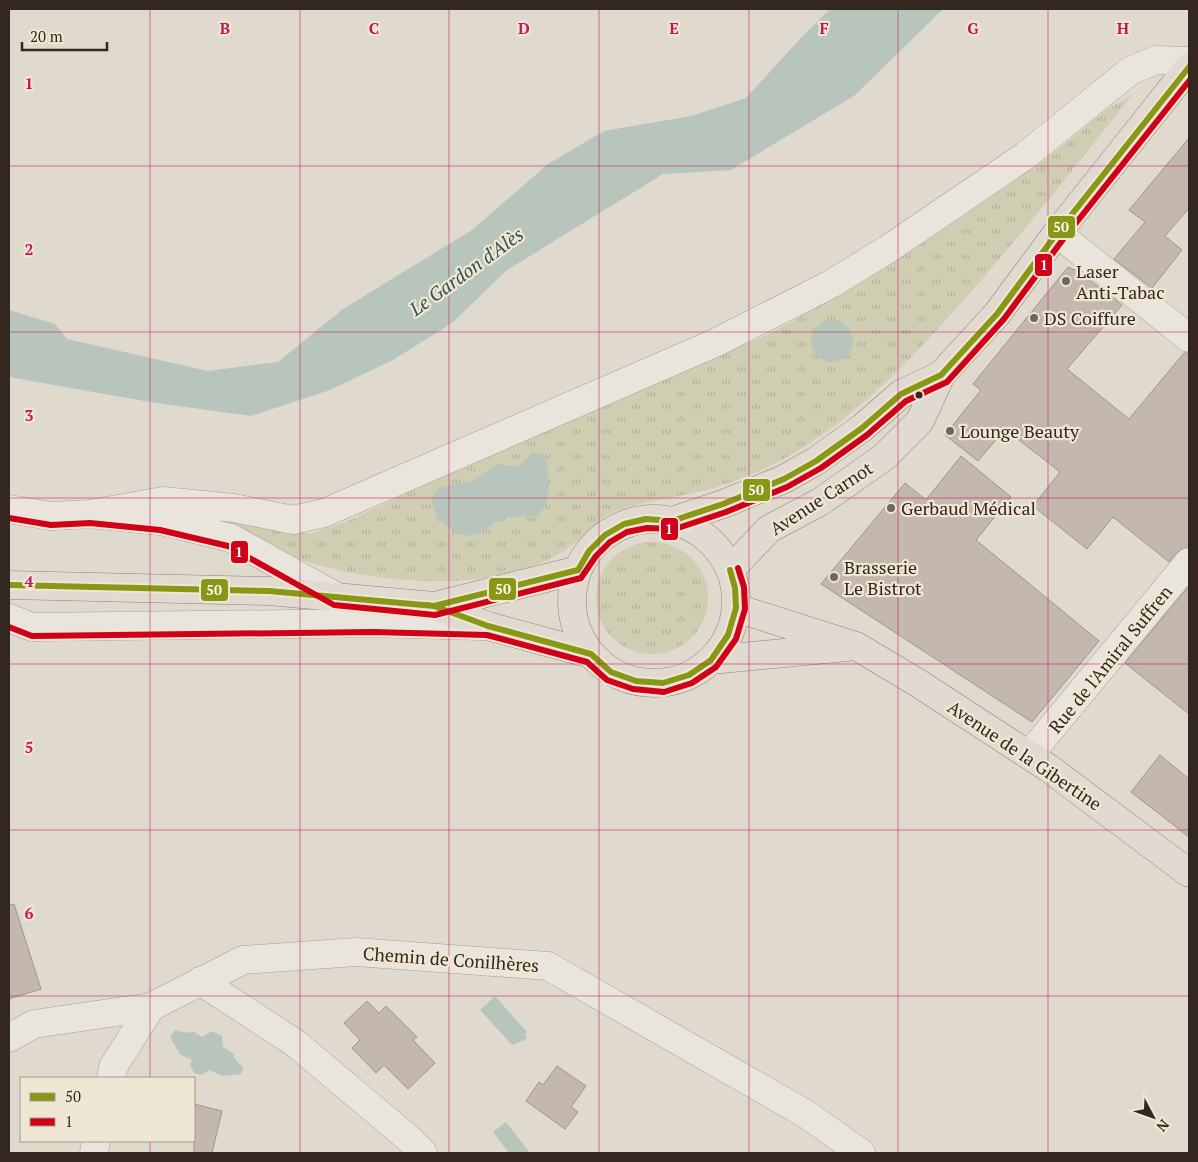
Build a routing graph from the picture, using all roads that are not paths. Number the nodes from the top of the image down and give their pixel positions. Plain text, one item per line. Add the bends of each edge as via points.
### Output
1 (1189, 61) edge
2 (1189, 67) edge
3 (1057, 233) junction
4 (1189, 338) edge
5 (941, 375) junction
6 (9, 509) edge
7 (90, 514) junction
8 (672, 521) junction
9 (1189, 562) edge
10 (578, 570) junction
11 (730, 570) junction
12 (9, 585) edge
13 (336, 596) junction
14 (434, 606) junction
15 (736, 608) junction
16 (9, 618) edge
17 (488, 626) junction
18 (856, 646) junction
19 (591, 654) junction
20 (711, 660) junction
21 (1029, 755) junction
22 (1189, 873) edge
23 (200, 980) junction
24 (151, 1007) junction
25 (9, 1038) edge
26 (111, 1077) edge
27 (424, 1153) edge
28 (861, 1153) edge

1 - 7 street via 1156,60 1130,71 1017,162 831,284 715,343 324,513 293,520 234,508 163,501
2 - 3 main road, Avenue Carnot
3 - 4 street
3 - 5 main road, Avenue Carnot via 997,314
5 - 8 main road, Avenue Carnot via 901,394 862,428 784,479
5 - 11 main road, Avenue Carnot via 920,421 884,457 820,502 770,528
6 - 7 street via 51,516
7 - 13 street via 162,521 231,538
8 - 10 main road via 646,519 624,524 605,535 589,551
8 - 11 main road via 694,529 716,546
9 - 21 street, Rue de l'Amiral Suffren
10 - 14 main road
10 - 19 main road via 572,592 573,614 579,635
11 - 15 main road
12 - 13 main road via 269,591
13 - 14 main road
14 - 17 main road
15 - 18 main road, Avenue de la Gibertine
15 - 20 main road via 728,636
16 - 17 street via 32,627 373,623
17 - 19 main road
18 - 20 main road
18 - 21 main road, Avenue de la Gibertine
19 - 20 main road via 611,672 636,681 663,683 689,675
21 - 22 main road, Avenue de la Gibertine
23 - 24 street, Chemin de Conilhères
23 - 27 street via 295,1043
23 - 28 street, Chemin de Conilhères via 243,960 356,952 548,966 806,1114
24 - 25 street, Chemin de Conilhères via 34,1024
24 - 26 street, Chemin de Conilhères via 114,1067

